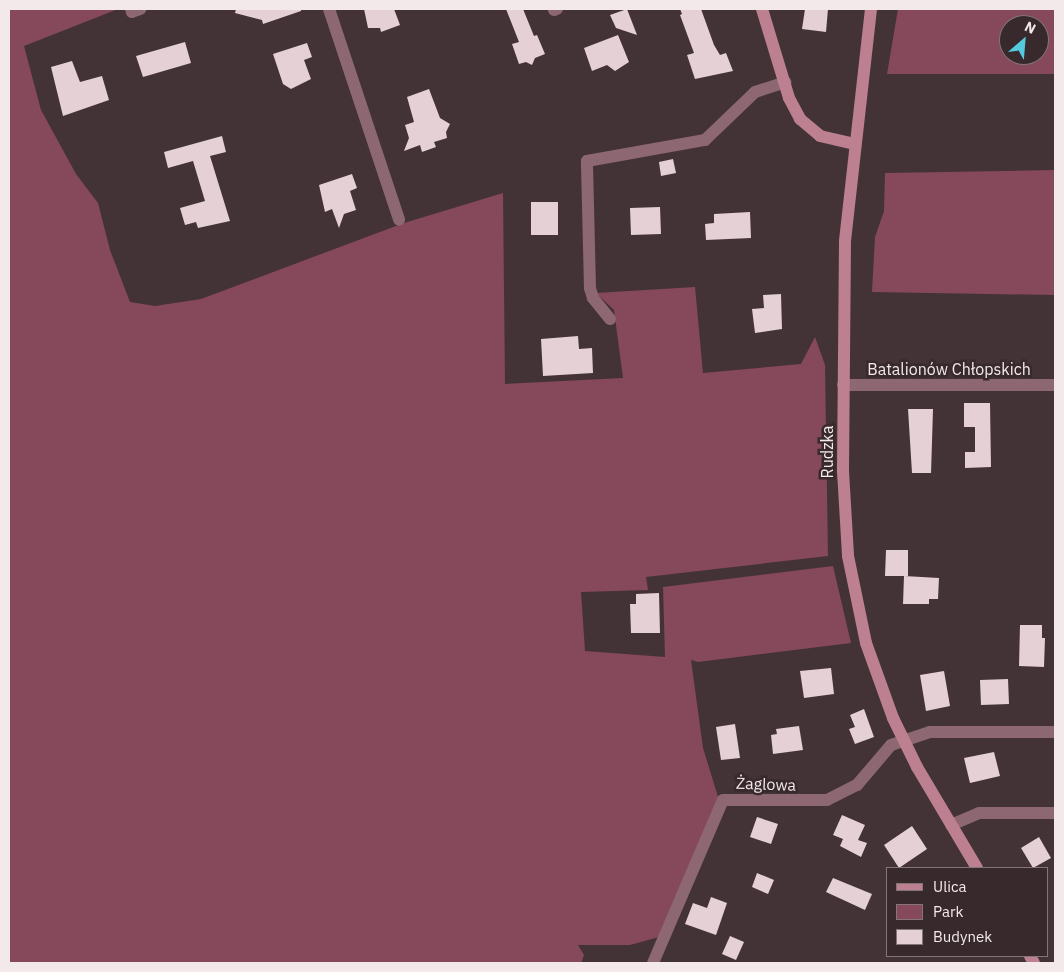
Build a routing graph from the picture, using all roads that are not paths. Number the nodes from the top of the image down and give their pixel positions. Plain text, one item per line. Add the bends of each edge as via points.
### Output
1 (131, 9) edge
2 (140, 9) edge
3 (329, 9) edge
4 (762, 9) edge
5 (871, 9) edge
6 (784, 82) junction
7 (854, 144) junction
8 (399, 220) dead end
9 (610, 320) dead end
10 (844, 385) junction
11 (1055, 385) edge
12 (1055, 732) edge
13 (903, 739) junction
14 (1055, 812) edge
15 (951, 825) junction
16 (976, 867) edge
17 (653, 963) edge

1 - 2 street via 132,12
3 - 8 street
4 - 6 main road
5 - 7 main road, Rudzka
6 - 7 main road via 796,113 808,128 824,138
6 - 9 street via 755,92 705,140 587,161 590,288 593,298
7 - 10 main road, Rudzka via 845,242
10 - 11 street, Batalionów Chłopskich
10 - 13 main road, Rudzka via 844,502 852,578 870,657
12 - 13 street via 930,732
13 - 15 main road, Rudzka
13 - 17 street, Żaglowa via 891,745 857,785 843,795 827,800 793,802 723,800
14 - 15 street via 979,813
15 - 16 main road, Rudzka

